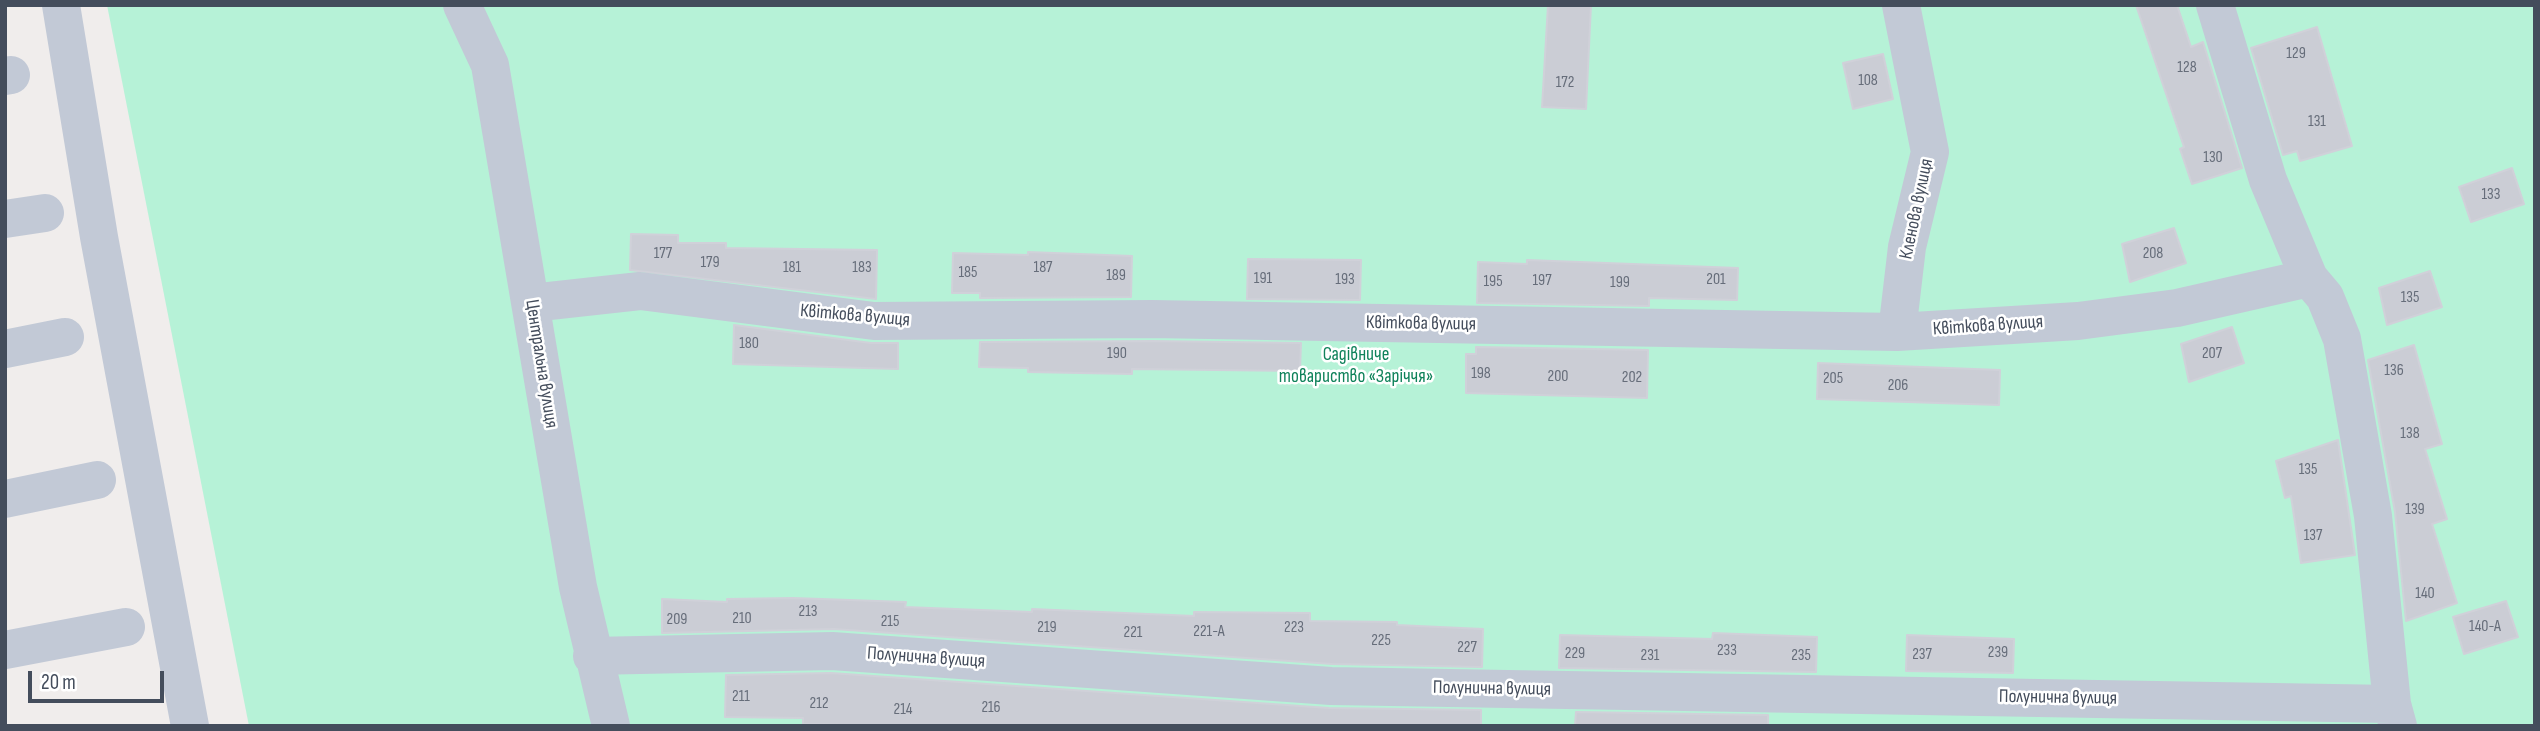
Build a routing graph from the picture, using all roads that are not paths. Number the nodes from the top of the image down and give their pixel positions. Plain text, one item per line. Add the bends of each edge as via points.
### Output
1 (61, 5) edge
2 (462, 5) edge
3 (1900, 5) edge
4 (2215, 5) edge
5 (45, 213) dead end
6 (5, 219) edge
7 (2309, 278) junction
8 (531, 303) junction
9 (1897, 332) junction
10 (65, 337) dead end
11 (5, 349) edge
12 (97, 480) dead end
13 (5, 499) edge
14 (125, 627) dead end
15 (5, 650) edge
16 (592, 656) junction
17 (2395, 715) edge
18 (190, 726) edge
19 (611, 726) edge

1 - 18 street via 101,251
2 - 8 street, Центральна вулиця via 490,65
3 - 9 street, Кленова вулиця via 1930,152 1906,247
4 - 7 street via 2268,180
5 - 6 street
7 - 9 street, Квіткова вулиця via 2177,308 2078,321
7 - 17 street via 2325,297 2344,352 2373,516
8 - 9 street, Квіткова вулиця via 640,291 874,321 1152,318
8 - 16 street, Центральна вулиця
10 - 11 street
12 - 13 street
14 - 15 street
16 - 17 street, Полунична вулиця via 832,651 1331,686
16 - 19 street, Центральна вулиця

